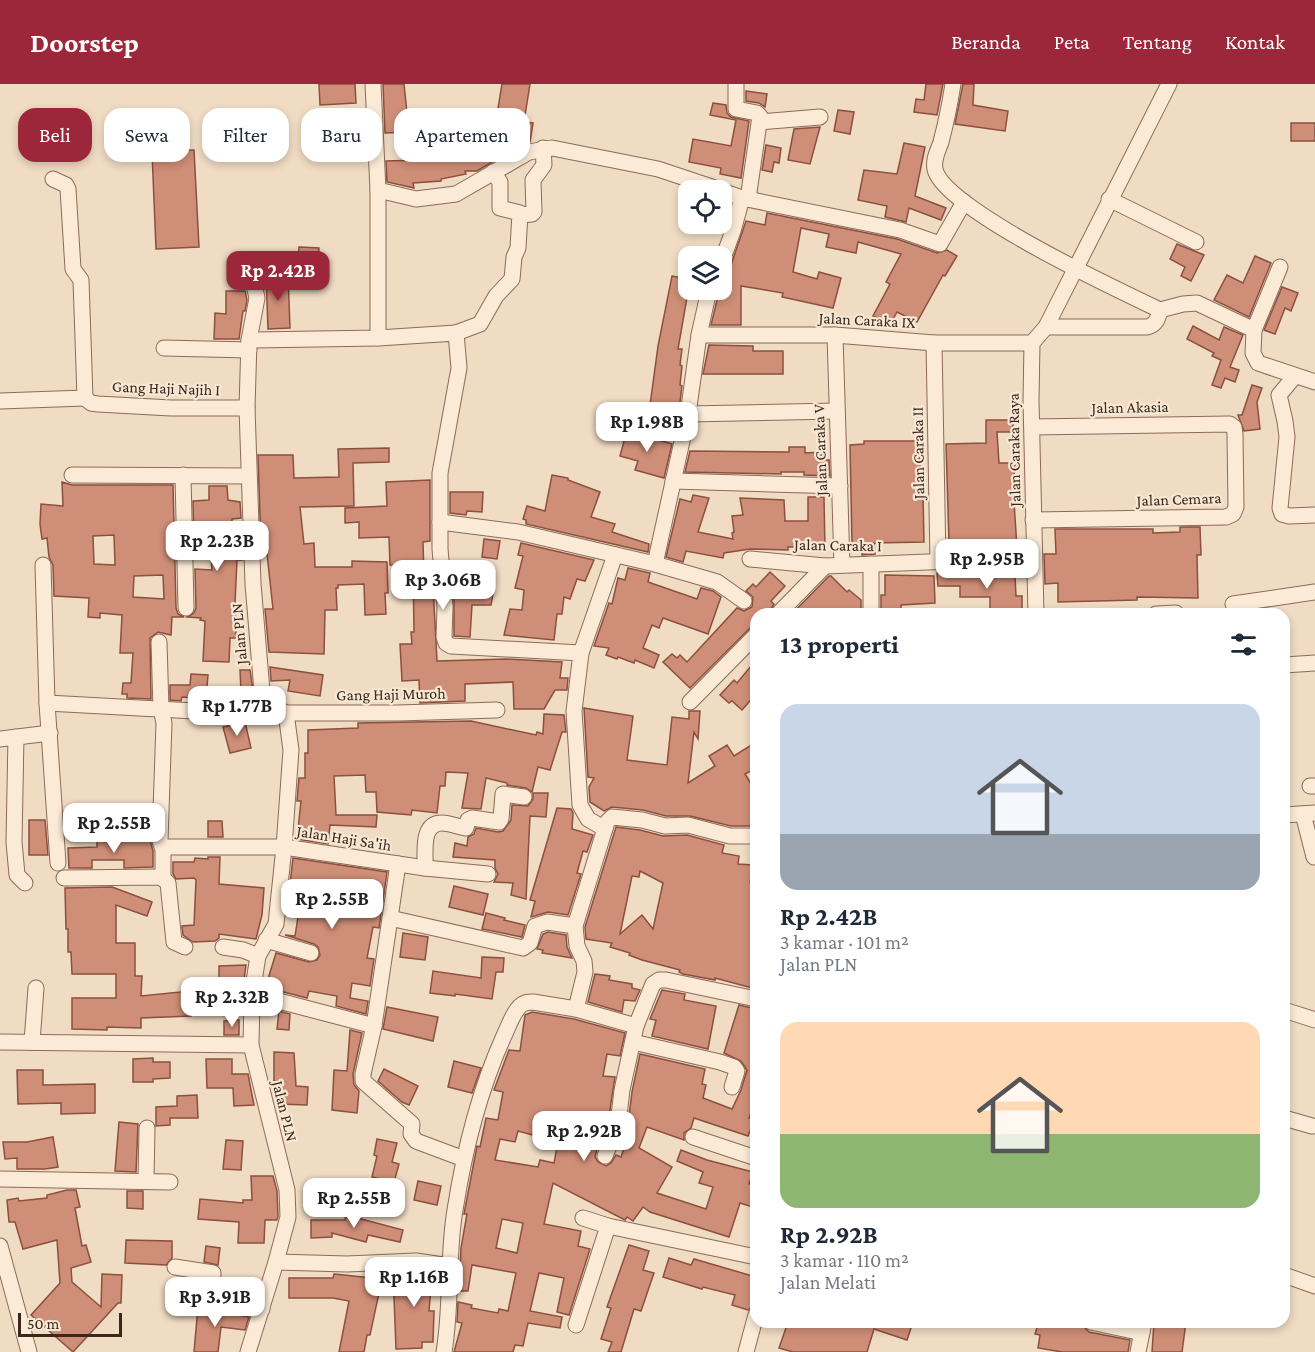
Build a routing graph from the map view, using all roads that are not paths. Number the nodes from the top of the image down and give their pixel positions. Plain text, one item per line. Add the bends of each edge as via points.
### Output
1 (373, 84) edge
2 (736, 84) edge
3 (953, 84) edge
4 (1169, 84) edge
5 (820, 117) dead end
6 (760, 122) junction
7 (543, 148) junction
8 (493, 172) junction
9 (53, 179) dead end
10 (690, 180) edge
11 (378, 190) junction
12 (732, 194) edge
13 (745, 198) junction
14 (1109, 199) junction
15 (964, 202) junction
16 (521, 215) junction
17 (1196, 242) dead end
18 (728, 246) edge
19 (1075, 267) junction
20 (1280, 267) dead end
21 (255, 289) dead end
22 (708, 300) edge
23 (1160, 310) junction
24 (1046, 327) junction
25 (1254, 330) junction
26 (456, 333) junction
27 (699, 335) junction
28 (835, 335) junction
29 (378, 338) junction
30 (934, 343) junction
31 (1032, 343) junction
32 (249, 345) junction
33 (164, 348) dead end
34 (1295, 376) junction
35 (1315, 382) edge
36 (85, 398) junction
37 (0, 401) edge
38 (247, 408) junction
39 (837, 411) junction
40 (688, 414) junction
41 (1230, 424) joint
42 (1032, 427) junction
43 (72, 475) dead end
44 (183, 475) junction
45 (249, 476) junction
46 (673, 481) junction
47 (840, 486) junction
48 (1315, 515) edge
49 (1033, 520) junction
50 (440, 522) junction
51 (615, 555) junction
52 (1034, 558) junction
53 (750, 559) dead end
54 (938, 562) junction
55 (655, 564) junction
56 (871, 564) junction
57 (43, 565) dead end
58 (842, 565) junction
59 (825, 566) junction
60 (1315, 592) edge
61 (744, 601) dead end
62 (1233, 604) dead end
63 (186, 608) dead end
64 (783, 608) edge
65 (871, 608) edge
66 (1036, 608) edge
67 (750, 641) edge
68 (159, 642) dead end
69 (581, 653) junction
70 (1315, 663) edge
71 (1290, 664) edge
72 (690, 702) dead end
73 (47, 703) junction
74 (270, 705) junction
75 (162, 709) junction
76 (497, 710) dead end
77 (286, 713) junction
78 (50, 733) junction
79 (16, 737) junction
80 (0, 739) edge
81 (524, 797) dead end
82 (1309, 814) edge
83 (1290, 815) edge
84 (605, 829) junction
85 (750, 836) edge
86 (284, 847) junction
87 (162, 848) junction
88 (1314, 857) edge
89 (58, 863) dead end
90 (398, 864) junction
91 (425, 868) junction
92 (488, 874) dead end
93 (64, 878) dead end
94 (163, 879) junction
95 (25, 883) dead end
96 (390, 918) junction
97 (575, 926) junction
98 (266, 940) junction
99 (185, 947) dead end
100 (223, 947) dead end
101 (311, 953) dead end
102 (258, 956) junction
103 (36, 988) dead end
104 (252, 994) junction
105 (207, 998) dead end
106 (750, 998) edge
107 (576, 1009) junction
108 (1290, 1012) edge
109 (1315, 1020) edge
110 (374, 1026) junction
111 (636, 1026) junction
112 (0, 1042) edge
113 (32, 1042) junction
114 (633, 1042) junction
115 (251, 1045) junction
116 (732, 1087) dead end
117 (1290, 1120) edge
118 (1312, 1126) dead end
119 (147, 1128) dead end
120 (693, 1137) dead end
121 (605, 1156) dead end
122 (750, 1156) edge
123 (464, 1159) junction
124 (0, 1179) edge
125 (146, 1180) junction
126 (170, 1182) dead end
127 (583, 1218) dead end
128 (608, 1226) junction
129 (0, 1246) edge
130 (750, 1256) edge
131 (276, 1262) junction
132 (449, 1266) junction
133 (175, 1267) dead end
134 (1290, 1277) edge
135 (1315, 1286) edge
136 (262, 1309) junction
137 (576, 1325) dead end
138 (753, 1328) edge
139 (1143, 1328) edge
140 (29, 1352) edge
141 (248, 1352) edge
142 (444, 1352) edge
143 (747, 1352) edge
144 (1138, 1352) edge

1 - 11 street
2 - 6 street via 736,109 757,113
3 - 15 street via 934,168 944,184
4 - 14 street
5 - 6 street
6 - 13 street
7 - 8 street
7 - 10 street via 658,169
7 - 16 street via 544,165 533,180 534,212
8 - 11 street via 456,194 437,197 416,199
8 - 16 street via 500,182 500,208
9 - 36 street via 68,189 73,269 81,280
11 - 29 street
12 - 13 street
13 - 15 street via 900,230 940,244
13 - 18 street
14 - 17 street
14 - 19 street
15 - 19 street via 1024,242
16 - 26 street via 512,279 496,296 480,324
19 - 23 street
19 - 24 street
20 - 25 street
21 - 32 street, Jalan PLN via 257,303
22 - 27 street
23 - 24 street via 1157,321 1147,327
23 - 25 street via 1197,303
24 - 31 street
25 - 34 street via 1258,363
26 - 29 street
26 - 50 street via 459,368 440,473
27 - 28 street, Jalan Caraka IX
27 - 40 street
28 - 30 street, Jalan Caraka IX
28 - 39 street, Jalan Caraka V
29 - 32 street
30 - 31 street, Jalan Caraka IX
30 - 54 street, Jalan Caraka II
31 - 42 street, Jalan Caraka Raya
32 - 33 street
32 - 38 street, Jalan PLN
34 - 35 street
34 - 48 street via 1279,395 1287,437 1280,508 1282,514 1289,516
36 - 37 street, Gang Haji Najih I
36 - 38 street, Gang Haji Najih I via 98,404
38 - 45 street, Jalan PLN
39 - 40 street
39 - 47 street, Jalan Caraka V
40 - 46 street
41 - 42 street, Jalan Akasia
41 - 49 street, Jalan Cemara via 1235,434 1233,514
42 - 49 street, Jalan Caraka Raya
43 - 44 street
44 - 45 street
44 - 63 street
45 - 74 street, Jalan PLN via 262,691
46 - 47 street
46 - 55 street
47 - 58 street, Jalan Caraka V
49 - 52 street, Jalan Caraka Raya
50 - 51 street via 518,532
50 - 69 street via 446,643
51 - 55 street
51 - 69 street
52 - 54 street, Jalan Caraka I
52 - 66 street, Jalan Caraka Raya
53 - 59 street, Jalan Caraka I
54 - 56 street, Jalan Caraka I
55 - 61 street via 717,582
56 - 58 street, Jalan Caraka I
56 - 65 street
57 - 73 street
58 - 59 street, Jalan Caraka I
59 - 64 street
60 - 62 street
67 - 72 street
68 - 75 street
69 - 84 street via 574,711 580,805 588,819
70 - 71 street
73 - 75 street
73 - 78 street
74 - 75 street via 213,712
74 - 77 street
75 - 87 street
76 - 77 street, Gang Haji Muroh
77 - 86 street, Jalan PLN via 291,750
78 - 79 street
78 - 89 street
79 - 80 street
79 - 95 street via 16,875
81 - 91 street via 503,794 499,822 472,818 466,828 443,823 432,826 426,835
82 - 83 street
82 - 88 street
84 - 85 street via 612,817 618,817
84 - 97 street
86 - 87 street, Jalan Haji Sa'ih
86 - 90 street, Jalan Haji Sa'ih
86 - 98 street, Jalan PLN via 276,924
87 - 94 street
90 - 91 street, Jalan Haji Sa'ih
90 - 96 street
91 - 92 street, Jalan Haji Sa'ih
93 - 94 street
94 - 99 street via 168,883 174,942
96 - 97 street via 523,948 540,923
96 - 110 street
97 - 107 street via 585,972
98 - 101 street
98 - 102 street, Jalan PLN
100 - 102 street
102 - 104 street, Jalan PLN
103 - 113 street
104 - 105 street
104 - 110 street
104 - 115 street, Jalan PLN
106 - 111 street via 659,981 649,990
107 - 111 street
107 - 123 street via 533,1002 519,1007 485,1082
108 - 109 street
110 - 123 street via 363,1081 412,1124 411,1134 416,1142
111 - 114 street
112 - 113 street
113 - 115 street
114 - 116 street via 734,1066 737,1071
114 - 121 street via 618,1124
115 - 131 street, Jalan PLN via 287,1190 288,1217
117 - 118 street
119 - 125 street
120 - 122 street
123 - 132 street
124 - 125 street
125 - 126 street
127 - 128 street
128 - 130 street
128 - 137 street
129 - 140 street
131 - 132 street via 416,1261
131 - 136 street, Jalan PLN
132 - 142 street
133 - 136 street via 213,1273 212,1301
134 - 135 street
136 - 141 street, Jalan PLN
138 - 143 street
139 - 144 street

